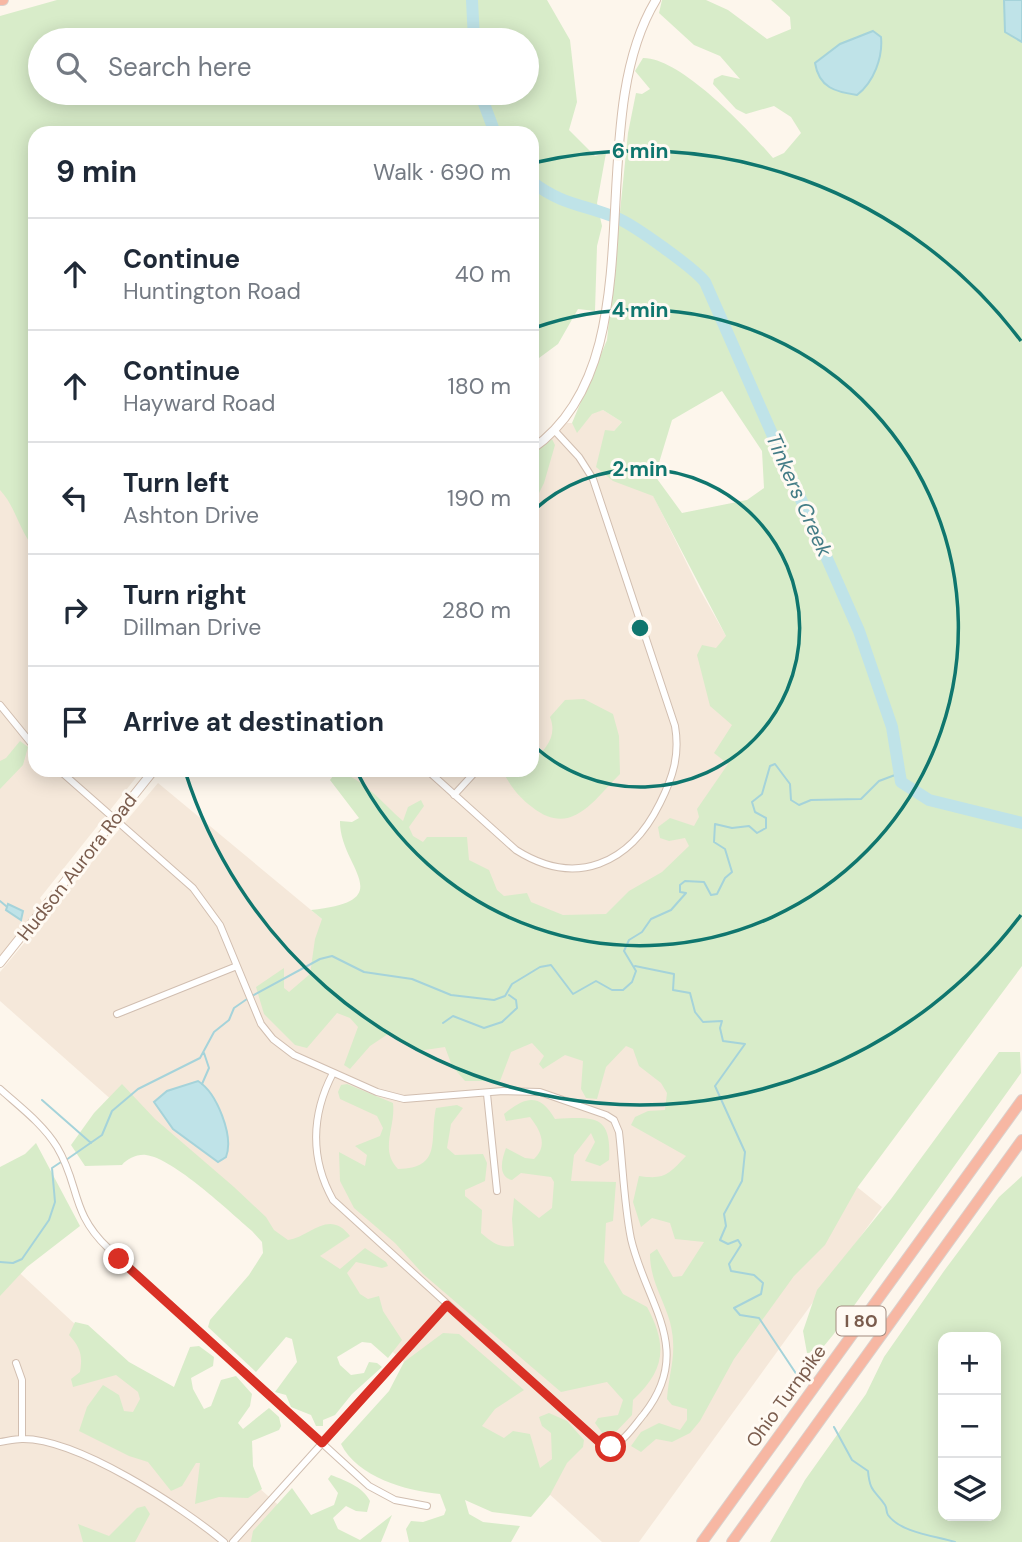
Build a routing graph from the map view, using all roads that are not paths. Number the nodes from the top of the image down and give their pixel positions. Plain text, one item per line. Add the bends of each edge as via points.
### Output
1 (656, 0) edge
2 (555, 431) junction
3 (539, 444) edge
4 (0, 705) edge
5 (28, 739) edge
6 (67, 777) edge
7 (148, 777) edge
8 (435, 777) edge
9 (471, 777) edge
10 (454, 795) junction
11 (116, 818) junction
12 (0, 963) edge
13 (237, 966) junction
14 (117, 1014) dead end
15 (332, 1073) junction
16 (0, 1089) edge
17 (487, 1094) junction
18 (1022, 1100) edge
19 (1022, 1140) edge
20 (497, 1191) dead end
21 (447, 1305) junction
22 (16, 1363) dead end
23 (22, 1438) junction
24 (0, 1442) edge
25 (322, 1443) junction
26 (428, 1506) dead end
27 (223, 1542) edge
28 (233, 1542) edge
29 (702, 1542) edge
30 (732, 1542) edge

1 - 2 street via 632,50 625,85 598,347 586,382
2 - 3 street
2 - 10 street via 593,479 674,723 677,758 673,774 650,823 632,846 614,858 582,868 564,869 530,859
4 - 5 street
6 - 11 street
7 - 11 street, Hudson Aurora Road
8 - 10 street
9 - 10 street
11 - 12 street, Hudson Aurora Road
11 - 13 street via 209,906
13 - 14 street
13 - 15 street via 261,1024 273,1039
15 - 17 street via 377,1093 404,1099
15 - 21 street via 315,1135 325,1186 341,1210
16 - 25 street via 44,1129 64,1162 79,1210 99,1240
17 - 20 street
17 - 21 street via 540,1092 596,1110 617,1125 631,1237 663,1320 667,1361 657,1395 621,1442 605,1446
18 - 29 highway, Ohio Turnpike / I 80
19 - 30 highway, I 80
21 - 25 street
22 - 23 street via 22,1380
23 - 24 street
23 - 27 street via 71,1452 126,1476 169,1501
25 - 26 street via 378,1492
25 - 28 street

